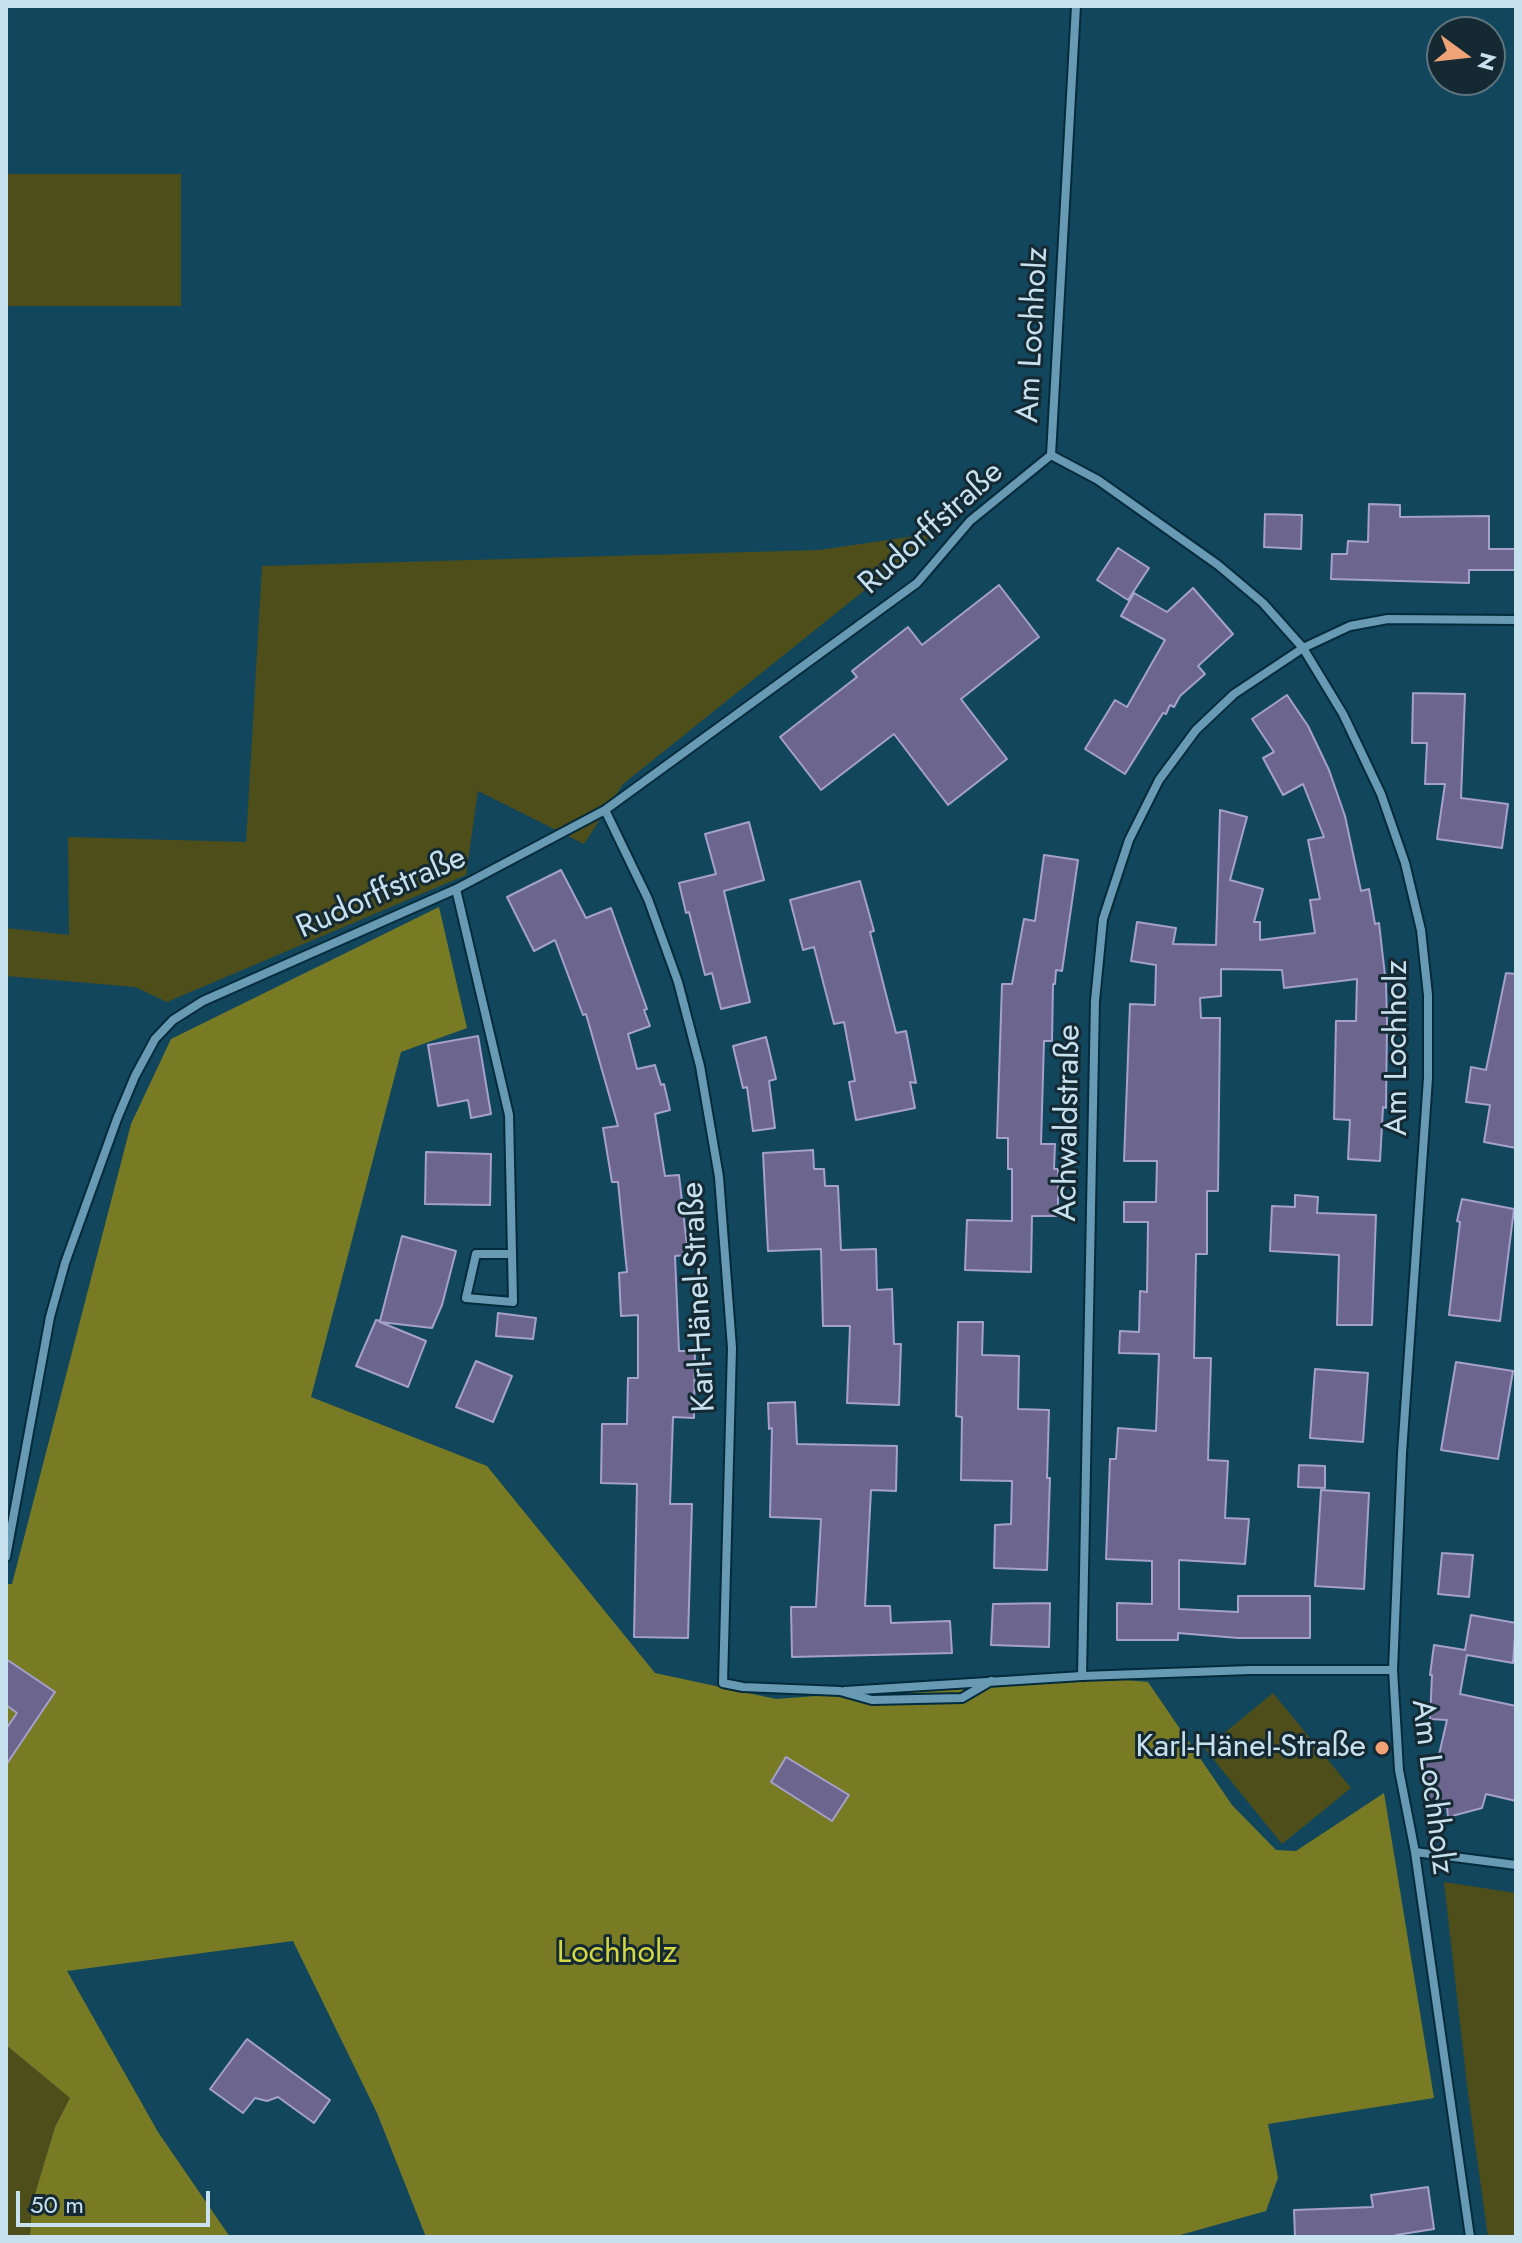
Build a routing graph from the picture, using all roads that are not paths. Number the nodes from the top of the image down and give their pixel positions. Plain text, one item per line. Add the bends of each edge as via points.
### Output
1 (1076, 6) edge
2 (1051, 455) junction
3 (1516, 620) edge
4 (1303, 648) junction
5 (605, 810) junction
6 (456, 889) junction
7 (512, 1254) junction
8 (6, 1557) edge
9 (1393, 1670) junction
10 (1082, 1676) junction
11 (991, 1681) junction
12 (840, 1691) junction
13 (1415, 1852) junction
14 (1516, 1865) edge
15 (1470, 2237) edge

1 - 2 street, Am Lochholz
2 - 4 street, Am Lochholz via 1098,480 1218,565 1263,603
2 - 5 street, Rudorffstraße via 970,521 917,583
3 - 4 street, Achwaldstraße via 1388,619 1350,626
4 - 9 street, Am Lochholz via 1343,714 1381,794 1421,930 1428,995 1428,1078 1401,1466
4 - 10 street, Achwaldstraße via 1234,694 1196,730 1159,780 1129,840 1103,919 1095,1001
5 - 6 street, Rudorffstraße
5 - 12 street, Karl-Hänel-Straße via 648,899 678,982 700,1066 719,1177 732,1348 723,1683
6 - 7 street via 509,1115
6 - 8 street, Rudorffstraße via 203,1001 155,1039 117,1119 65,1263 50,1317
7 - 7 street via 476,1254 466,1298 513,1302
9 - 10 street, Karl-Hänel-Straße
9 - 13 street, Am Lochholz via 1399,1770
10 - 11 street, Karl-Hänel-Straße
11 - 12 street, Karl-Hänel-Straße
11 - 12 street, Karl-Hänel-Straße via 962,1698 872,1700
13 - 14 street
13 - 15 street, Am Lochholz

